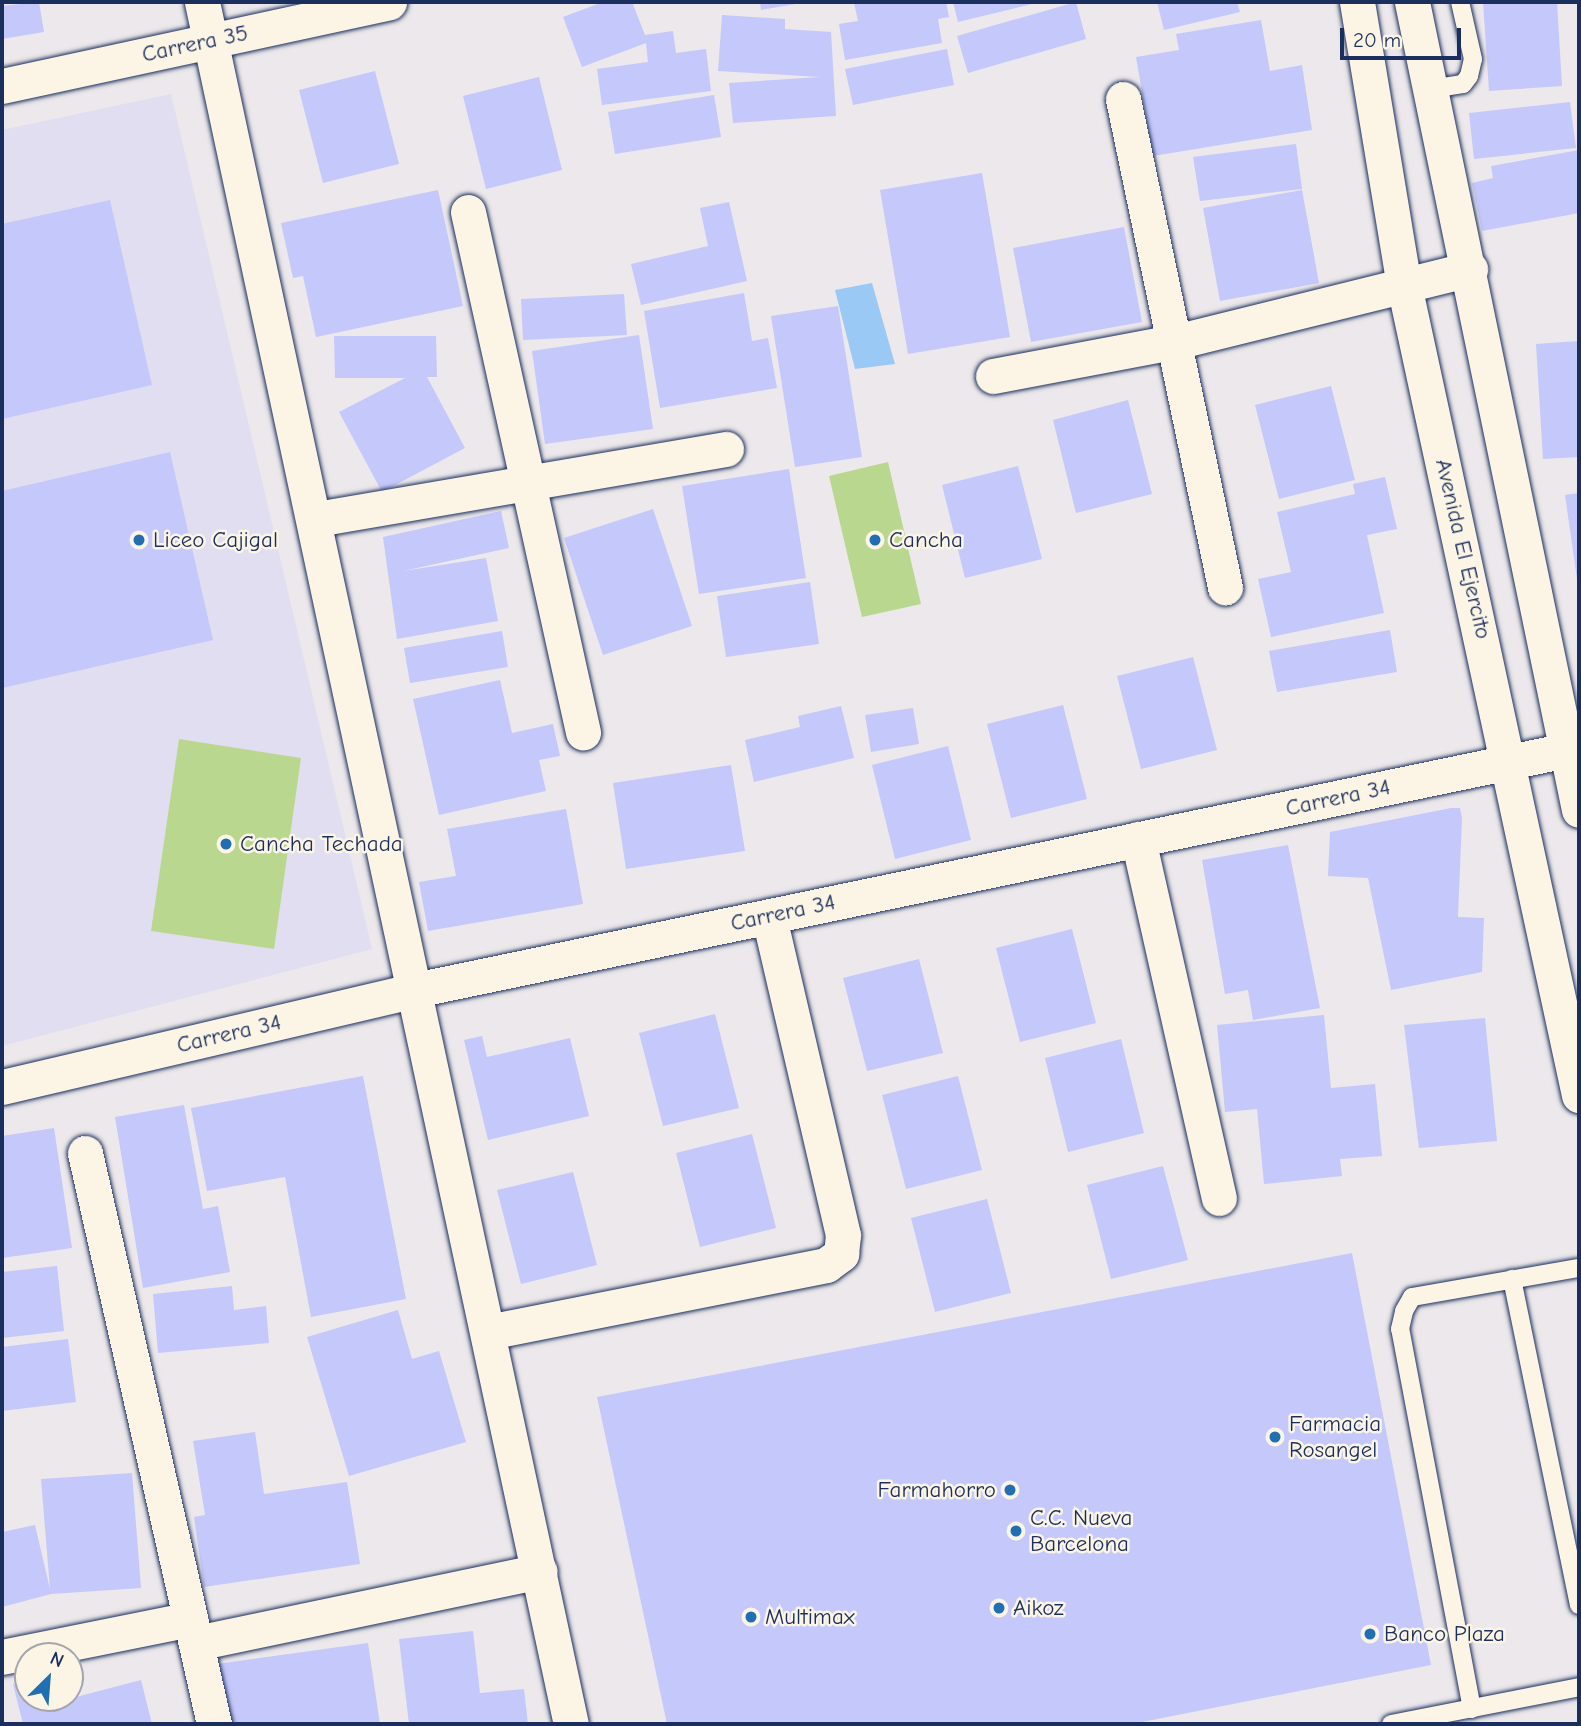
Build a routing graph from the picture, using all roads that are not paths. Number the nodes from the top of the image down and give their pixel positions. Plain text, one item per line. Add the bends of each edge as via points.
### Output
1 (202, 2) edge
2 (389, 2) edge
3 (1357, 2) edge
4 (1412, 2) edge
5 (1460, 2) edge
6 (211, 40) junction
7 (2, 86) edge
8 (1431, 89) junction
9 (1123, 99) dead end
10 (468, 212) dead end
11 (1470, 269) junction
12 (1404, 285) junction
13 (1179, 341) junction
14 (993, 376) dead end
15 (726, 449) dead end
16 (528, 484) junction
17 (317, 519) junction
18 (1225, 587) dead end
19 (583, 732) dead end
20 (1567, 750) junction
21 (1511, 762) junction
22 (1579, 810) edge
23 (1138, 839) junction
24 (769, 916) junction
25 (415, 990) junction
26 (2, 1087) edge
27 (1579, 1095) edge
28 (85, 1153) dead end
29 (1219, 1198) dead end
30 (1579, 1268) edge
31 (1512, 1279) junction
32 (488, 1332) junction
33 (540, 1571) junction
34 (1579, 1605) edge
35 (193, 1631) junction
36 (2, 1657) edge
37 (1579, 1687) edge
38 (1472, 1709) junction
39 (214, 1724) edge
40 (570, 1724) edge
41 (1391, 1724) edge

1 - 6 street
2 - 6 street, Carrera 35
3 - 12 street, Avenida El Ejercito
4 - 8 street
5 - 8 lane via 1473,59 1469,76 1463,84
6 - 7 street, Carrera 35
6 - 17 street
8 - 11 street
9 - 13 street
10 - 16 street
11 - 12 street
11 - 20 street
12 - 13 street
12 - 21 street, Avenida El Ejercito
13 - 14 street
13 - 18 street
15 - 16 street
16 - 17 street
16 - 19 street
17 - 25 street
20 - 21 street, Carrera 34
20 - 22 street
21 - 23 street, Carrera 34
21 - 27 street, Avenida El Ejercito
23 - 24 street, Carrera 34
23 - 29 street
24 - 25 street, Carrera 34
24 - 32 street via 843,1235 841,1254 826,1265
25 - 26 street, Carrera 34
25 - 32 street
28 - 35 street
30 - 31 lane
31 - 34 lane
31 - 38 lane via 1412,1297 1399,1329
32 - 33 street
33 - 35 street
33 - 40 street
35 - 36 street
35 - 39 street
37 - 38 lane
38 - 41 lane

